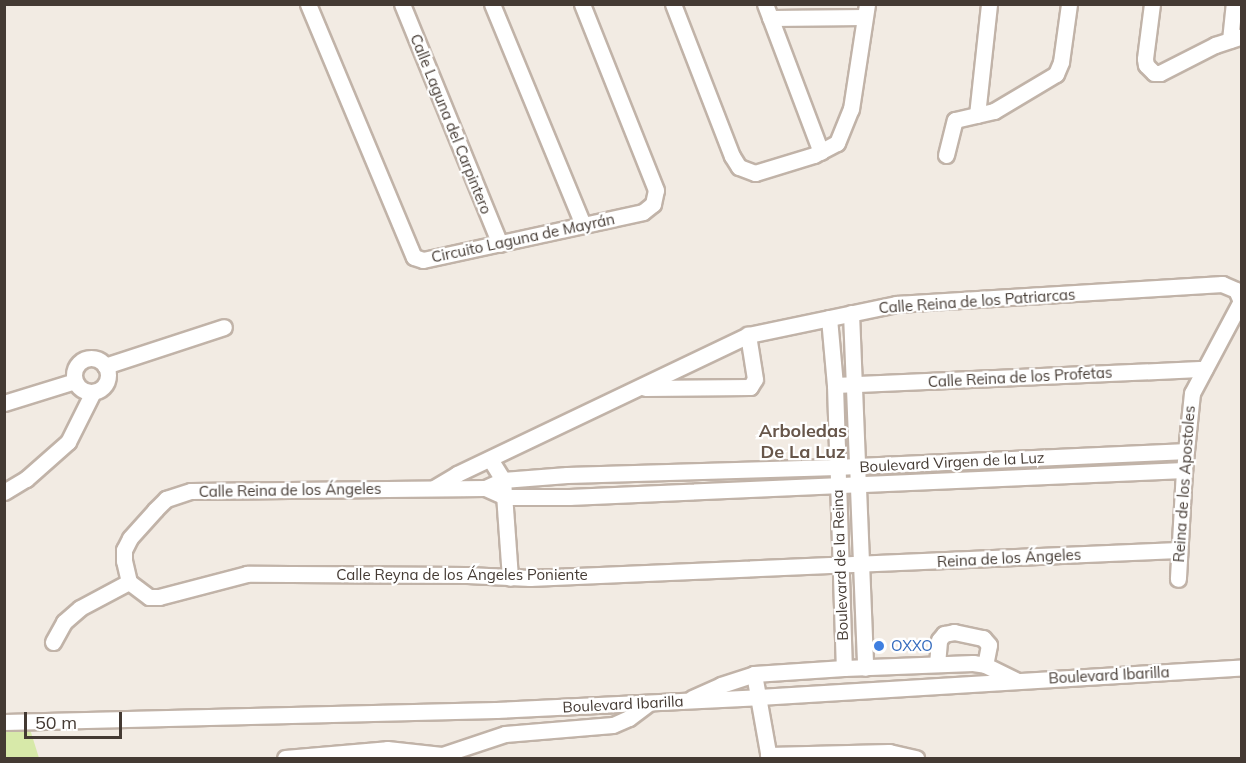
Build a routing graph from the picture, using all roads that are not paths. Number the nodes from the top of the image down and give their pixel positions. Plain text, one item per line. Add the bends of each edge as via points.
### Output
1 (308, 4) edge
2 (402, 4) edge
3 (492, 4) edge
4 (582, 4) edge
5 (673, 4) edge
6 (989, 4) edge
7 (1069, 4) edge
8 (1152, 4) edge
9 (1234, 4) edge
10 (768, 11) edge
11 (865, 11) edge
12 (1236, 38) edge
13 (977, 115) junction
14 (821, 153) junction
15 (945, 155) dead end
16 (583, 225) junction
17 (500, 244) junction
18 (1239, 294) joint
19 (851, 313) junction
20 (830, 318) junction
21 (224, 327) dead end
22 (748, 335) junction
23 (105, 366) junction
24 (1205, 369) junction
25 (75, 381) junction
26 (835, 385) junction
27 (853, 385) junction
28 (642, 388) junction
29 (93, 392) junction
30 (4, 403) edge
31 (1186, 451) junction
32 (490, 459) junction
33 (857, 466) junction
34 (837, 467) junction
35 (1184, 470) junction
36 (503, 480) junction
37 (857, 484) junction
38 (837, 485) junction
39 (434, 488) junction
40 (485, 488) junction
41 (4, 492) edge
42 (505, 497) junction
43 (1178, 550) junction
44 (860, 565) junction
45 (839, 566) junction
46 (510, 578) junction
47 (1178, 579) dead end
48 (129, 582) junction
49 (53, 642) dead end
50 (937, 664) junction
51 (985, 665) junction
52 (1242, 667) edge
53 (844, 668) junction
54 (865, 668) junction
55 (754, 674) junction
56 (1016, 680) junction
57 (758, 697) junction
58 (686, 702) junction
59 (649, 703) junction
60 (4, 722) edge
61 (768, 757) edge
62 (285, 759) edge
63 (916, 759) edge

1 - 17 street, Circuito Laguna de Mayrán via 414,257 423,260
2 - 17 street, Calle Laguna del Carpintero
3 - 16 street
4 - 16 street, Circuito Laguna de Mayrán via 657,195 644,212
5 - 14 street via 739,167 756,172
6 - 13 street
7 - 13 street via 1056,74 994,111
8 - 12 street via 1145,59 1154,73
9 - 12 street
10 - 11 street
10 - 14 street
11 - 14 street via 851,109 837,143
13 - 15 street via 955,120
16 - 17 street, Circuito Laguna de Mayrán
18 - 19 street, Calle Reina de los Patriarcas via 1222,284 896,304
18 - 24 street, Reina de los Apostoles via 1240,305
19 - 20 street, Calle Reina de los Patriarcas
19 - 27 street, Boulevard de la Reina
20 - 22 street, Calle Reina de los Patriarcas
20 - 26 street, Boulevard de la Reina
21 - 23 street
22 - 28 street, Calle Reina de los Patriarcas
22 - 28 street via 755,379 750,387
23 - 25 street via 96,358 85,358 76,366
23 - 29 street via 106,383
24 - 27 street, Calle Reina de los Profetas
24 - 31 street, Reina de los Apostoles via 1192,393
25 - 29 street via 82,390
25 - 30 street
26 - 27 street, Calle Reina de los Profetas
26 - 34 street, Boulevard de la Reina
27 - 33 street, Boulevard de la Reina
28 - 32 street, Calle Reina de los Patriarcas
29 - 41 street via 69,442 26,479
31 - 33 street, Boulevard Virgen de la Luz
31 - 35 street, Reina de los Apostoles
32 - 36 street
32 - 39 street, Calle Reina de los Ángeles
33 - 34 street, Boulevard Virgen de la Luz
33 - 37 street, Boulevard de la Reina
34 - 36 street, Boulevard Virgen de la Luz
34 - 38 street, Boulevard de la Reina
35 - 37 street, Boulevard Virgen de la Luz
35 - 43 street, Reina de los Apostoles
36 - 40 street, Calle Reina de los Ángeles
36 - 42 street
37 - 38 street, Boulevard Virgen de la Luz
37 - 44 street, Boulevard de la Reina
38 - 42 street, Boulevard Virgen de la Luz
38 - 45 street, Boulevard de la Reina
39 - 40 street, Calle Reina de los Ángeles
39 - 48 street, Calle Reina de los Ángeles via 177,494 166,499 130,538 124,550
40 - 42 street, Calle Reina de los Ángeles
42 - 46 street
43 - 44 street, Reina de los Ángeles
43 - 47 street, Reina de los Apostoles
44 - 45 street, Reina de los Ángeles
44 - 54 street, Boulevard de la Reina
45 - 46 street, Calle Reyna de los Ángeles Poniente
45 - 53 street, Boulevard de la Reina
46 - 48 street, Calle Reyna de los Ángeles Poniente via 247,574 159,597 149,597
48 - 49 street via 80,608 64,622
50 - 51 street
50 - 51 street via 939,640 944,634 954,633 983,638 989,645
50 - 54 street
51 - 56 street
52 - 56 street, Boulevard Ibarilla
53 - 54 street
53 - 55 street
55 - 57 street
55 - 58 street
56 - 57 street, Boulevard Ibarilla
57 - 58 street, Boulevard Ibarilla
57 - 61 street
58 - 59 street, Boulevard Ibarilla
59 - 60 street, Boulevard Ibarilla
59 - 62 street via 613,724 505,734 442,755 387,749
61 - 63 street via 889,752

